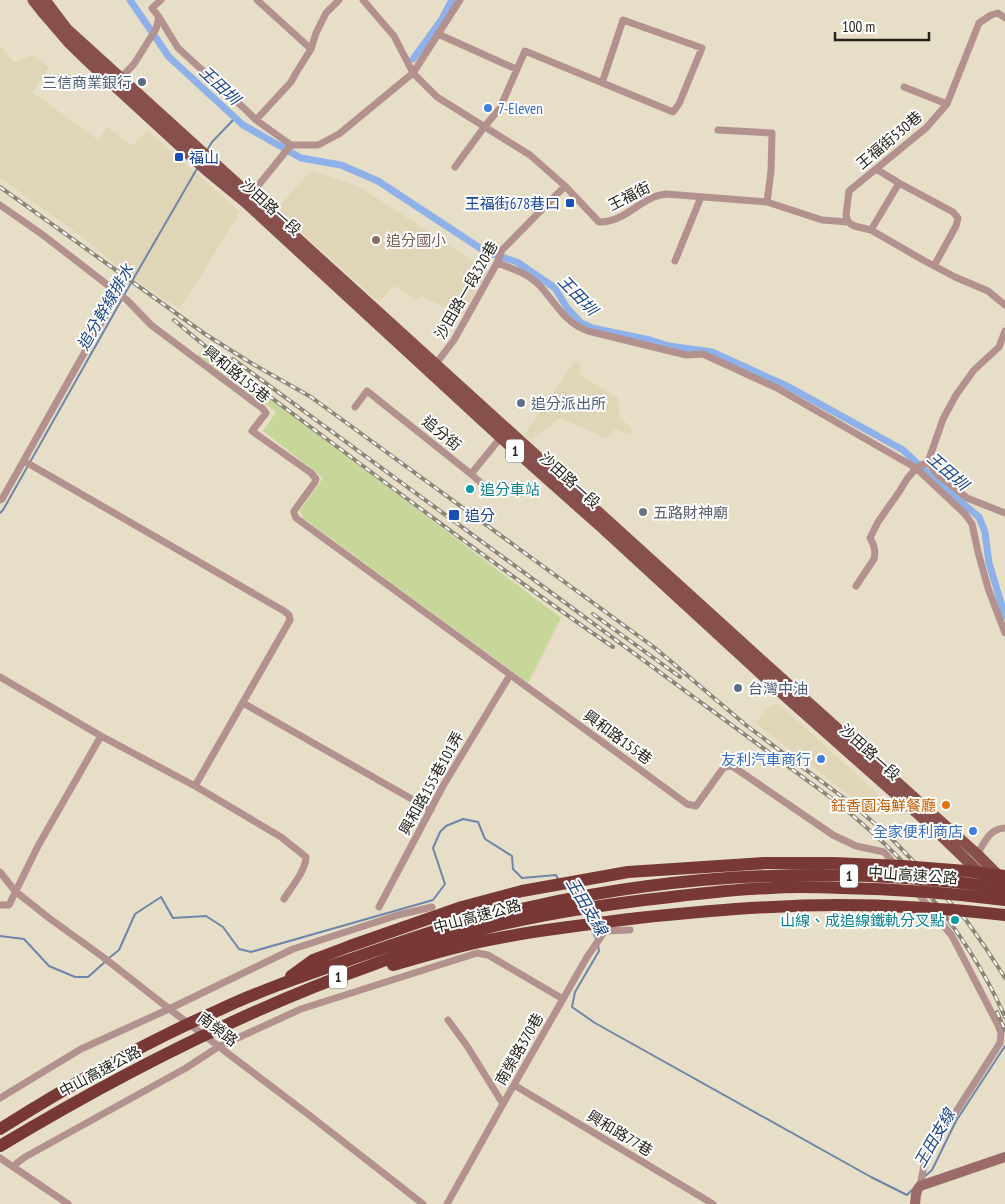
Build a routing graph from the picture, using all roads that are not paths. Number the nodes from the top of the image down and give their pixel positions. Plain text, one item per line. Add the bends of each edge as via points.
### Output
1 (32, 0) edge
2 (45, 0) edge
3 (161, 0) edge
4 (257, 0) edge
5 (339, 0) edge
6 (363, 0) edge
7 (460, 0) edge
8 (159, 17) junction
9 (1005, 18) edge
10 (438, 34) junction
11 (311, 50) junction
12 (516, 69) junction
13 (413, 72) junction
14 (118, 82) junction
15 (602, 83) junction
16 (904, 87) dead end
17 (947, 104) junction
18 (256, 120) junction
19 (485, 126) junction
20 (718, 130) dead end
21 (291, 145) junction
22 (455, 167) dead end
23 (876, 169) junction
24 (899, 183) junction
25 (564, 186) junction
26 (700, 197) junction
27 (247, 199) junction
28 (767, 202) junction
29 (0, 204) edge
30 (848, 222) junction
31 (872, 230) junction
32 (675, 261) dead end
33 (497, 263) junction
34 (934, 266) junction
35 (343, 286) junction
36 (118, 293) junction
37 (1005, 305) edge
38 (1005, 331) edge
39 (435, 366) junction
40 (356, 407) dead end
41 (504, 434) junction
42 (24, 461) junction
43 (928, 462) junction
44 (916, 468) junction
45 (471, 474) junction
46 (489, 490) dead end
47 (0, 500) edge
48 (1005, 513) edge
49 (856, 586) dead end
50 (1005, 633) edge
51 (510, 675) junction
52 (0, 677) edge
53 (243, 703) junction
54 (101, 736) junction
55 (194, 786) junction
56 (431, 810) junction
57 (1005, 828) edge
58 (977, 854) junction
59 (970, 864) junction
60 (0, 872) edge
61 (1005, 876) edge
62 (1005, 882) edge
63 (1005, 888) edge
64 (15, 891) junction
65 (1005, 896) edge
66 (284, 899) dead end
67 (1005, 900) edge
68 (0, 905) edge
69 (379, 907) dead end
70 (432, 907) dead end
71 (1005, 916) edge
72 (630, 930) dead end
73 (348, 973) junction
74 (276, 986) junction
75 (563, 999) junction
76 (169, 1009) junction
77 (448, 1020) dead end
78 (218, 1047) junction
79 (514, 1085) junction
80 (0, 1098) edge
81 (503, 1104) junction
82 (0, 1129) edge
83 (0, 1146) edge
84 (1005, 1157) edge
85 (0, 1158) edge
86 (13, 1166) junction
87 (920, 1186) junction
88 (68, 1204) edge
89 (423, 1204) edge
90 (447, 1204) edge
91 (713, 1204) edge
92 (915, 1204) edge

1 - 14 main road, 沙田路一段 / 1 via 96,69
2 - 14 main road, 沙田路一段 / 1 via 67,29
3 - 8 street via 152,8
4 - 11 street
5 - 11 street via 326,13
6 - 13 street, 王福街 via 394,36
7 - 10 street
8 - 14 street via 156,29 134,64
8 - 18 street via 178,48
9 - 17 street, 王福街530巷 via 991,15 979,23
10 - 12 street
10 - 13 street
11 - 18 street via 291,82
12 - 15 street via 525,51
12 - 19 street via 500,108
13 - 19 street, 王福街 via 437,97
13 - 21 street via 339,134 318,145
14 - 27 main road, 沙田路一段 / 1 via 206,170
15 - 15 street via 623,20 702,48 673,112
16 - 17 street
17 - 23 street, 王福街530巷 via 926,128
18 - 21 street
19 - 22 street
19 - 25 street, 王福街 via 530,155
20 - 28 street via 772,133
21 - 27 street
23 - 24 street
23 - 30 street, 王福街530巷 via 849,191
24 - 31 street
24 - 34 street via 953,212 958,218
25 - 26 street, 王福街 via 599,222 622,217 655,196
25 - 33 street, 沙田路一段320巷 via 502,250
26 - 28 street, 王福街
26 - 32 street
27 - 35 main road, 沙田路一段 / 1
28 - 30 street, 王福街 via 822,220
29 - 36 street
30 - 31 street, 王福街
31 - 34 street, 王福街
33 - 39 street, 沙田路一段320巷 via 454,340
33 - 44 street via 521,271 540,286 578,328 686,355 703,354 777,388
34 - 37 street, 王福街 via 988,291
35 - 39 main road, 沙田路一段 / 1
35 - 41 main road, 沙田路一段 / 1
36 - 42 street
36 - 51 street, 興和路155巷 via 151,325 266,413 252,431 316,479 294,511 296,518
38 - 43 street via 999,347 974,370 956,395 943,419
39 - 41 main road, 沙田路一段 / 1
40 - 45 street, 追分街 via 368,391
41 - 45 street
41 - 58 main road, 沙田路一段 / 1
41 - 59 main road, 沙田路一段 / 1 via 601,527
42 - 47 street
42 - 53 street via 289,615 290,620
43 - 44 street
43 - 48 street via 938,475 966,498
44 - 49 street via 878,522 870,538 874,559
44 - 50 street via 972,524 988,588
45 - 46 street
51 - 56 street, 興和路155巷101弄
51 - 87 street, 興和路155巷 via 687,804 696,806 724,767 732,766 833,835 856,846 884,852 925,901 952,936 1001,1034 1000,1043 926,1155
52 - 54 street
53 - 55 street
53 - 56 street
54 - 55 street
54 - 64 street
55 - 66 street via 281,837 306,857 303,869
56 - 69 street, 興和路155巷101弄
57 - 58 street via 991,832
58 - 59 street
58 - 62 main road, 沙田路一段 / 1
59 - 65 main road, 沙田路一段 / 1
60 - 64 street, 南榮路
61 - 74 highway, 中山高速公路 / 1, bridge via 833,863 766,863 628,872 522,891 462,907 313,960
63 - 74 highway, 中山高速公路 / 1, bridge via 866,876 776,875 637,888 563,899 450,926
64 - 68 street via 9,905
64 - 76 street, 南榮路
67 - 73 highway, 中山高速公路 / 1, bridge via 900,890 773,887 625,902 476,930
70 - 76 street via 293,949
71 - 73 highway, bridge via 898,906 840,905 664,915 499,937 383,968
72 - 75 street, 南榮路370巷 via 606,931
73 - 83 highway, 中山高速公路 / 1, bridge via 183,1045
74 - 82 highway, 中山高速公路 / 1, bridge via 148,1044
75 - 78 street via 488,955 477,953 300,1009
75 - 79 street, 南榮路370巷
76 - 78 street, 南榮路
76 - 80 street via 81,1050
77 - 81 street
78 - 86 street
78 - 89 street, 南榮路
79 - 81 street, 南榮路370巷
79 - 91 street, 興和路77巷
81 - 90 street, 南榮路370巷
84 - 87 street
85 - 86 street
86 - 88 street
87 - 92 street

